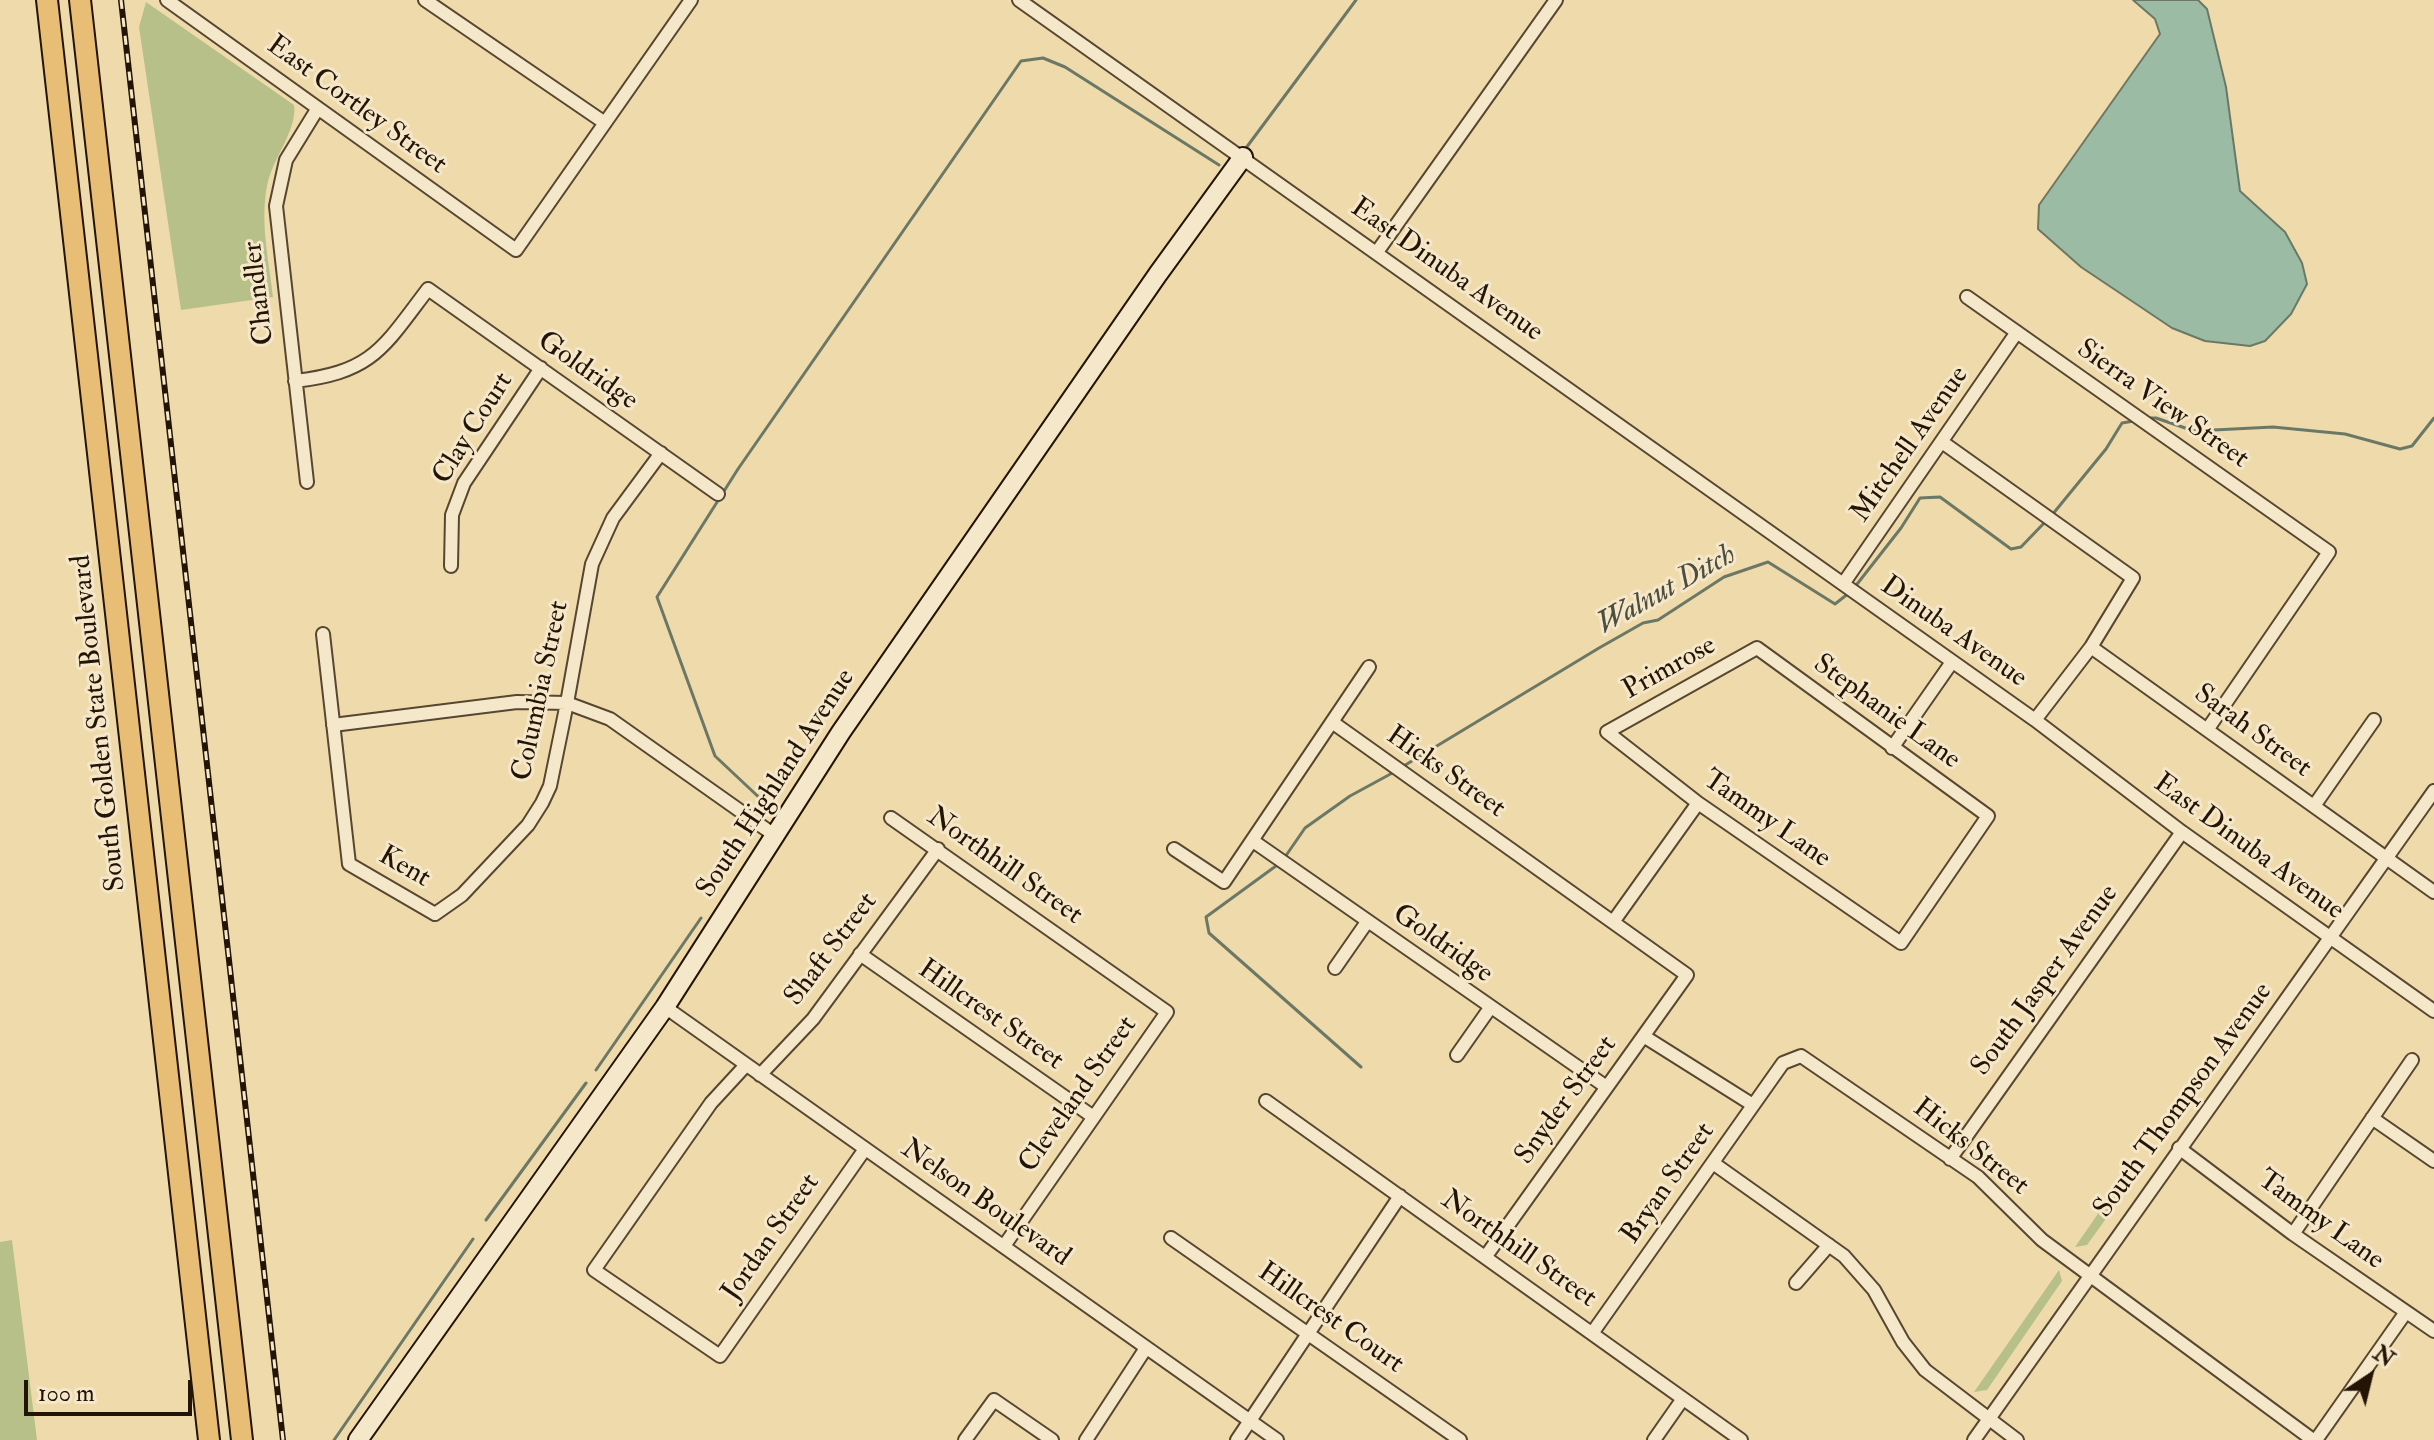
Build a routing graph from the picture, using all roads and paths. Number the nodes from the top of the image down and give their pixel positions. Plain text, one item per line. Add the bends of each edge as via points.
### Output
1 (47, 0) edge
2 (80, 0) edge
3 (167, 0) edge
4 (425, 0) edge
5 (691, 0) edge
6 (1019, 0) edge
7 (1556, 0) edge
8 (318, 108) junction
9 (605, 123) junction
10 (1243, 157) junction
11 (1377, 252) junction
12 (1967, 297) dead end
13 (2017, 332) junction
14 (541, 368) junction
15 (295, 381) junction
16 (1942, 442) junction
17 (661, 453) junction
18 (307, 482) dead end
19 (718, 494) dead end
20 (451, 566) dead end
21 (1843, 584) junction
22 (323, 634) dead end
23 (2091, 647) junction
24 (1757, 648) joint
25 (1952, 662) junction
26 (1369, 667) dead end
27 (567, 703) junction
28 (2035, 720) junction
29 (2374, 720) dead end
30 (1332, 722) junction
31 (333, 725) junction
32 (2207, 730) junction
33 (1607, 732) joint
34 (1892, 748) junction
35 (2434, 791) edge
36 (1698, 803) junction
37 (2314, 806) junction
38 (891, 818) dead end
39 (2182, 832) junction
40 (777, 837) junction
41 (1253, 841) junction
42 (938, 849) junction
43 (1174, 849) dead end
44 (2385, 857) junction
45 (2434, 892) edge
46 (435, 914) joint
47 (1367, 922) junction
48 (1613, 922) junction
49 (2331, 939) junction
50 (1901, 943) joint
51 (860, 954) junction
52 (1335, 968) dead end
53 (1687, 975) joint
54 (665, 1007) junction
55 (1490, 1008) junction
56 (2434, 1011) edge
57 (1167, 1012) joint
58 (1645, 1037) junction
59 (1457, 1055) dead end
60 (2412, 1060) dead end
61 (1783, 1063) joint
62 (746, 1065) junction
63 (760, 1075) junction
64 (1605, 1086) junction
65 (1266, 1101) dead end
66 (1753, 1105) junction
67 (1092, 1116) junction
68 (2372, 1118) junction
69 (2179, 1148) junction
70 (865, 1149) junction
71 (1950, 1159) junction
72 (2434, 1161) edge
73 (1713, 1163) junction
74 (1400, 1196) junction
75 (2293, 1234) junction
76 (1171, 1238) dead end
77 (1829, 1245) junction
78 (1004, 1246) junction
79 (1486, 1256) junction
80 (2089, 1274) junction
81 (1796, 1283) dead end
82 (2406, 1312) junction
83 (2434, 1331) edge
84 (1593, 1332) junction
85 (1307, 1333) junction
86 (1146, 1348) junction
87 (1682, 1400) junction
88 (1988, 1419) junction
89 (1250, 1421) junction
90 (209, 1440) edge
91 (242, 1440) edge
92 (358, 1440) edge
93 (965, 1440) edge
94 (1052, 1440) edge
95 (1086, 1440) edge
96 (1237, 1440) edge
97 (1277, 1440) edge
98 (1460, 1440) edge
99 (1654, 1440) edge
100 (1741, 1440) edge
101 (1974, 1440) edge
102 (2017, 1440) edge
103 (2315, 1440) edge

1 - 90 main road, South Golden State Boulevard
2 - 91 main road
3 - 8 street, East Cortley Street
4 - 9 street
5 - 9 street
6 - 10 street, East Dinuba Avenue
7 - 11 street
8 - 9 street, East Cortley Street via 516,250
8 - 15 street, Chandler via 286,160 276,206
10 - 11 street, East Dinuba Avenue
10 - 40 street, South Highland Avenue via 849,720
11 - 21 street, East Dinuba Avenue
12 - 13 street, Sierra View Street
13 - 16 street, Mitchell Avenue
13 - 32 street, Sierra View Street via 2329,552
14 - 15 street, Goldridge via 428,289 375,355 334,376
14 - 17 street, Goldridge
14 - 20 street, Clay Court via 464,483 452,515
15 - 18 street, Chandler
16 - 21 street, Mitchell Avenue
16 - 23 street via 2133,578
17 - 19 street, Goldridge
17 - 27 street, Columbia Street via 613,518 597,551
21 - 25 street, Dinuba Avenue
22 - 31 street
23 - 28 street
23 - 32 street, Sarah Street
24 - 33 street, Primrose
24 - 34 street, Stephanie Lane
25 - 28 street, Dinuba Avenue
25 - 34 street
26 - 30 street
27 - 31 street via 517,702
27 - 40 street via 610,719
27 - 46 street, Columbia Street via 542,803 462,895
28 - 39 street, East Dinuba Avenue
29 - 37 street
30 - 41 street
30 - 48 street, Hicks Street
31 - 46 street, Kent via 349,864
32 - 37 street, Sarah Street
33 - 36 street, Tammy Lane
34 - 50 street, Stephanie Lane via 1988,816
35 - 44 street, South Thompson Avenue
36 - 48 street
36 - 50 street, Tammy Lane
37 - 44 street, Sarah Street
38 - 42 street, Northhill Street
39 - 49 street, East Dinuba Avenue
39 - 71 street, South Jasper Avenue
40 - 54 street, South Highland Avenue
41 - 43 street via 1224,882
41 - 47 street, Goldridge
42 - 51 street, Shaft Street
42 - 57 street, Northhill Street
44 - 45 street, Sarah Street
44 - 49 street, South Thompson Avenue
47 - 52 street
47 - 55 street, Goldridge
48 - 53 street, Hicks Street
49 - 56 street, East Dinuba Avenue
49 - 69 street, South Thompson Avenue
51 - 63 street, Shaft Street via 813,1019
51 - 67 street, Hillcrest Street
53 - 58 street, Snyder Street
54 - 62 street, Nelson Boulevard
54 - 92 street, South Highland Avenue
55 - 59 street
55 - 64 street, Goldridge
57 - 67 street, Cleveland Street
58 - 64 street, Snyder Street
58 - 66 street
60 - 68 street
61 - 66 street, Bryan Street
61 - 71 street, Hicks Street via 1806,1058
62 - 63 street, Nelson Boulevard
62 - 70 street, Jordan Street via 711,1103 594,1270 720,1356
63 - 70 street, Nelson Boulevard
64 - 79 street, Snyder Street
65 - 74 street, Northhill Street
66 - 73 street, Bryan Street
67 - 78 street, Cleveland Street
68 - 72 street
68 - 75 street
69 - 75 street, Tammy Lane
69 - 80 street, South Thompson Avenue
70 - 78 street, Nelson Boulevard
71 - 80 street, Hicks Street
73 - 77 street
73 - 84 street, Bryan Street
74 - 79 street, Northhill Street
74 - 85 street
75 - 82 street, Tammy Lane
76 - 85 street, Hillcrest Court
77 - 81 street
77 - 88 street via 1863,1276 1925,1370
78 - 86 street, Nelson Boulevard
79 - 84 street, Northhill Street
80 - 88 street, South Thompson Avenue
80 - 103 street, Hicks Street
82 - 83 street, Tammy Lane
82 - 103 street
84 - 87 street, Northhill Street
85 - 89 street
85 - 98 street, Hillcrest Court
86 - 89 street, Nelson Boulevard
86 - 95 street
87 - 99 street
87 - 100 street, Northhill Street
88 - 101 street, South Thompson Avenue
88 - 102 street
89 - 96 street
89 - 97 street, Nelson Boulevard
93 - 94 street via 994,1400

